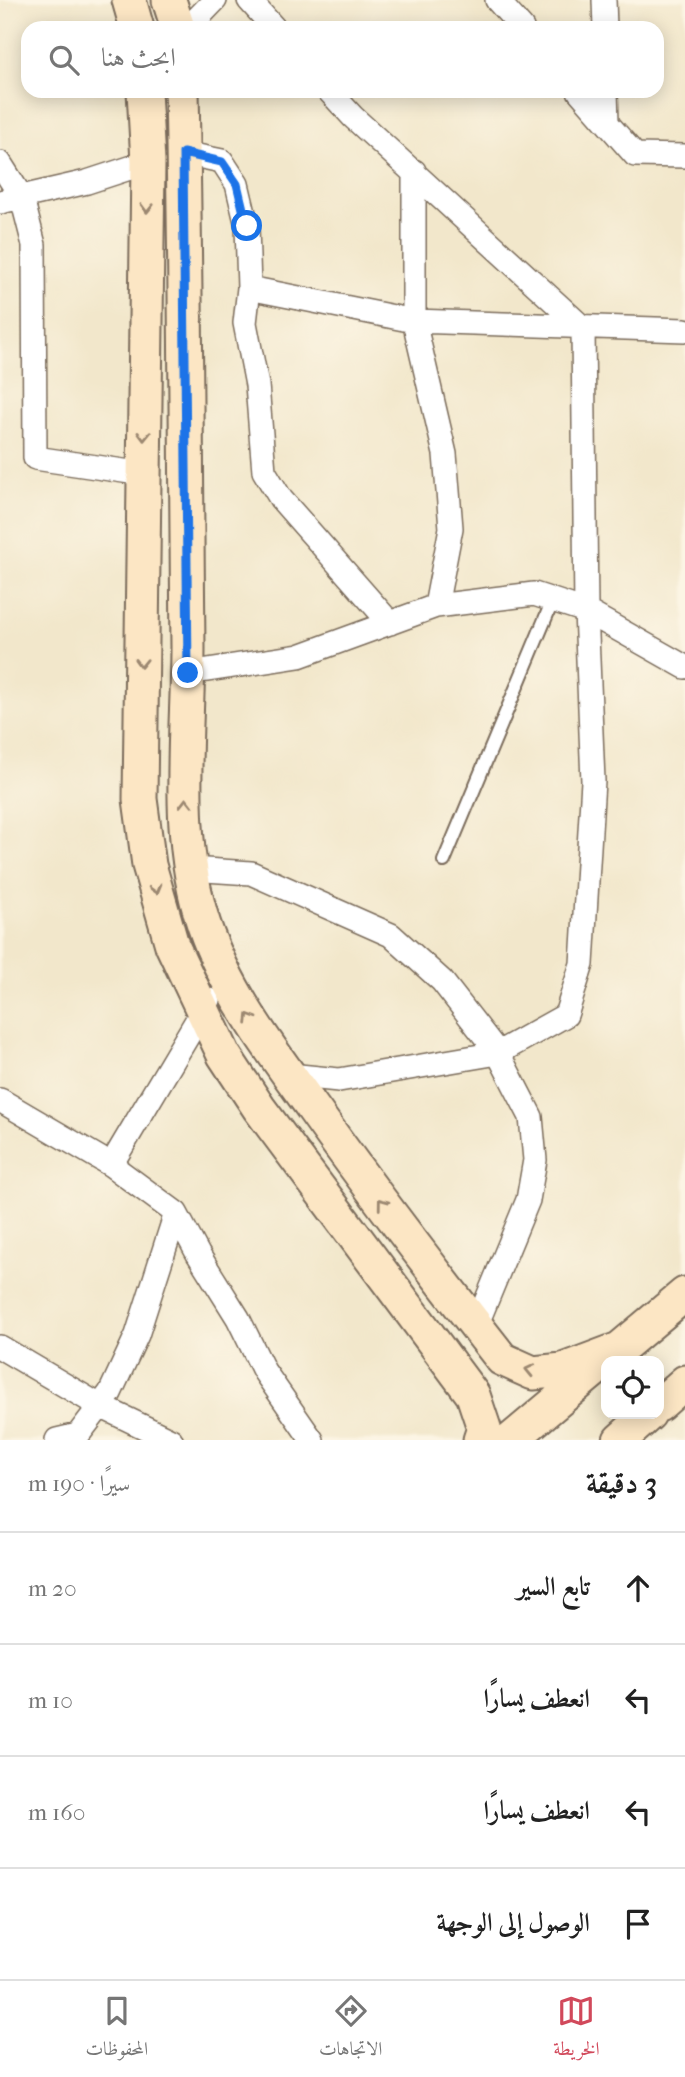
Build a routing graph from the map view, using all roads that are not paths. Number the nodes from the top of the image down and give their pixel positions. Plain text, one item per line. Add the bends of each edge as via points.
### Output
1 (129, 0) edge
2 (169, 0) edge
3 (215, 0) edge
4 (249, 0) edge
5 (497, 0) edge
6 (604, 0) edge
7 (135, 21) edge
8 (176, 21) edge
9 (195, 21) edge
10 (268, 21) edge
11 (516, 21) edge
12 (605, 21) edge
13 (144, 98) edge
14 (182, 98) edge
15 (335, 98) edge
16 (585, 98) edge
17 (606, 98) edge
18 (607, 122) junction
19 (183, 153) junction
20 (685, 156) edge
21 (148, 162) junction
22 (0, 163) edge
23 (414, 171) junction
24 (11, 200) edge
25 (249, 288) junction
26 (414, 321) junction
27 (583, 328) junction
28 (685, 330) edge
29 (144, 474) junction
30 (553, 600) junction
31 (436, 606) junction
32 (586, 611) junction
33 (390, 623) junction
34 (685, 667) edge
35 (188, 673) junction
36 (444, 861) dead end
37 (190, 869) junction
38 (227, 979) junction
39 (202, 1010) junction
40 (498, 1053) junction
41 (289, 1075) junction
42 (0, 1100) edge
43 (111, 1165) junction
44 (176, 1213) junction
45 (685, 1294) edge
46 (476, 1326) junction
47 (0, 1347) edge
48 (619, 1349) junction
49 (685, 1382) edge
50 (664, 1401) edge
51 (100, 1406) junction
52 (643, 1419) edge
53 (57, 1440) edge
54 (171, 1440) edge
55 (312, 1440) edge
56 (480, 1440) edge
57 (511, 1440) edge
58 (620, 1440) edge

1 - 7 main road
2 - 8 main road
3 - 9 street
4 - 10 street
5 - 11 street
6 - 12 street
13 - 21 main road
14 - 19 main road
15 - 23 street
16 - 18 street
17 - 18 street
18 - 20 street via 635,155
19 - 25 street via 222,162 237,184 247,226
19 - 35 main road
21 - 24 street
21 -> 29 main road
22 - 24 street
23 - 26 street
23 - 27 street
24 - 29 street via 34,245 35,458
25 - 26 street
25 - 33 street via 245,323 257,385 264,471 281,499
26 - 27 street
26 - 31 street via 445,454 451,528
27 - 28 street
27 - 32 street
29 -> 39 main road via 140,799 149,865 172,945
30 - 31 street via 534,594
30 - 32 street
30 - 36 lane
31 - 33 street
32 - 34 street
32 - 40 street via 593,781 582,964 566,1015
33 - 35 street via 299,656
37 -> 35 main road
37 - 38 main road via 204,925
37 - 40 street via 251,873 391,935 442,981
38 - 39 street
41 -> 38 main road
39 - 43 street
39 - 56 main road via 224,1055 259,1108 473,1395 484,1428
40 - 41 street via 339,1080
40 - 46 street via 531,1117 535,1160 528,1200
46 -> 41 main road
42 - 43 street
43 - 44 street
44 - 51 street via 137,1335
44 - 55 street via 264,1371
45 - 48 main road
48 -> 46 main road via 563,1370 533,1373 502,1359
47 - 51 street
48 - 57 main road
49 - 50 main road
51 - 53 street via 78,1435
51 - 54 street
52 - 58 main road

